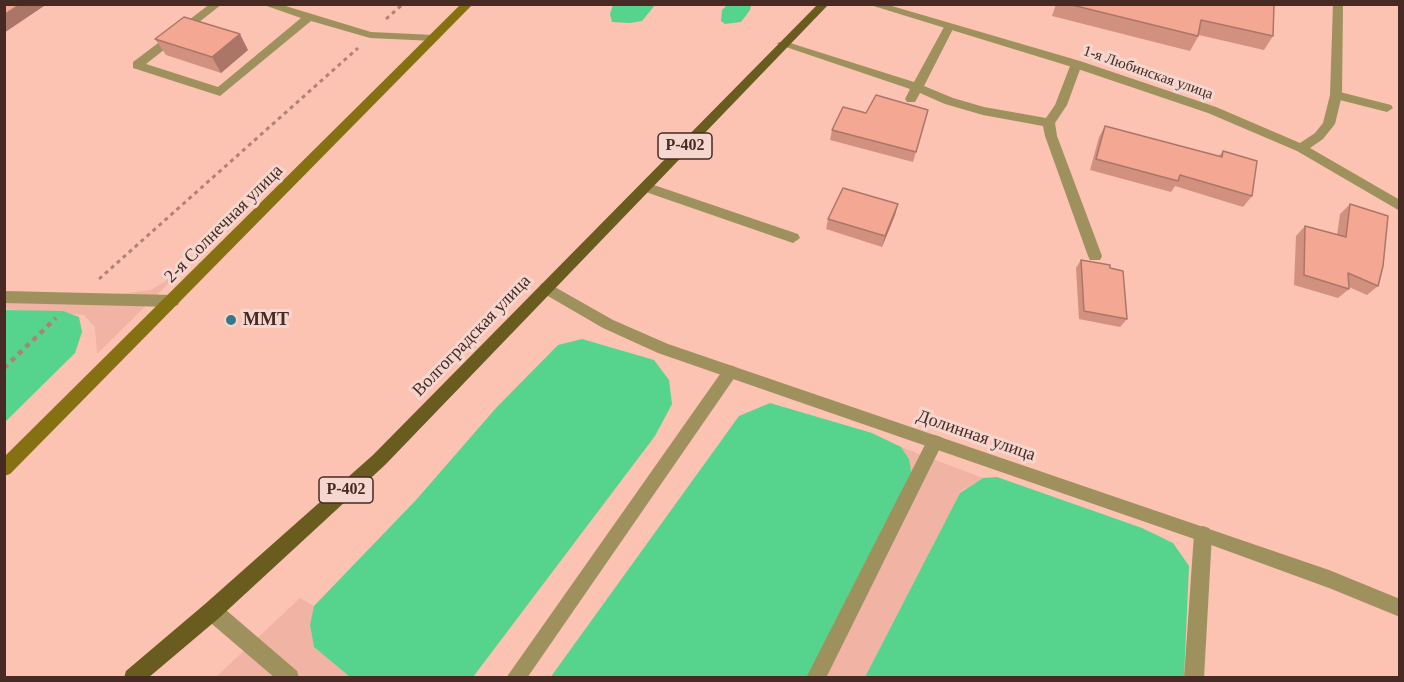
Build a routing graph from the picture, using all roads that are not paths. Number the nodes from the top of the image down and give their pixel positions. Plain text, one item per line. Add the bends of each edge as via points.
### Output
1 (217, 4) edge
2 (266, 4) edge
3 (468, 4) edge
4 (824, 4) edge
5 (872, 4) edge
6 (1338, 4) edge
7 (309, 17) junction
8 (949, 27) junction
9 (434, 38) junction
10 (783, 44) junction
11 (1076, 64) junction
12 (917, 87) junction
13 (1336, 95) junction
14 (911, 99) dead end
15 (1387, 108) dead end
16 (1049, 123) junction
17 (1301, 148) junction
18 (645, 187) junction
19 (1400, 206) edge
20 (793, 238) dead end
21 (1095, 256) dead end
22 (546, 288) junction
23 (4, 297) edge
24 (173, 301) junction
25 (730, 372) junction
26 (935, 442) junction
27 (4, 469) edge
28 (1203, 534) junction
29 (1400, 608) edge
30 (212, 611) junction
31 (133, 678) edge
32 (290, 678) edge
33 (515, 678) edge
34 (814, 678) edge
35 (1194, 678) edge

1 - 7 street via 137,65 220,92
2 - 7 street
3 - 9 main road, 2-я Солнечная улица
4 - 10 main road, Волгоградская улица / Р-402
5 - 8 street, 1-я Любинская улица
6 - 13 street
7 - 9 street via 370,35
8 - 11 street, 1-я Любинская улица
8 - 12 street
9 - 24 main road, 2-я Солнечная улица
10 - 12 street
10 - 18 main road, Волгоградская улица / Р-402
11 - 16 street via 1061,105
11 - 17 street, 1-я Любинская улица via 1212,110
12 - 14 street
12 - 16 street via 983,111
13 - 15 street
13 - 17 street via 1329,124
16 - 21 street
17 - 19 street, 1-я Любинская улица
18 - 20 street
18 - 22 main road, Волгоградская улица / Р-402
22 - 25 street, Долинная улица via 663,349
22 - 30 main road, Волгоградская улица / Р-402 via 379,460
23 - 24 street
24 - 27 main road, 2-я Солнечная улица
25 - 26 street, Долинная улица
25 - 33 street
26 - 28 street, Долинная улица
26 - 34 street
28 - 29 street, Долинная улица
28 - 35 street
30 - 31 main road, Волгоградская улица / Р-402
30 - 32 street

